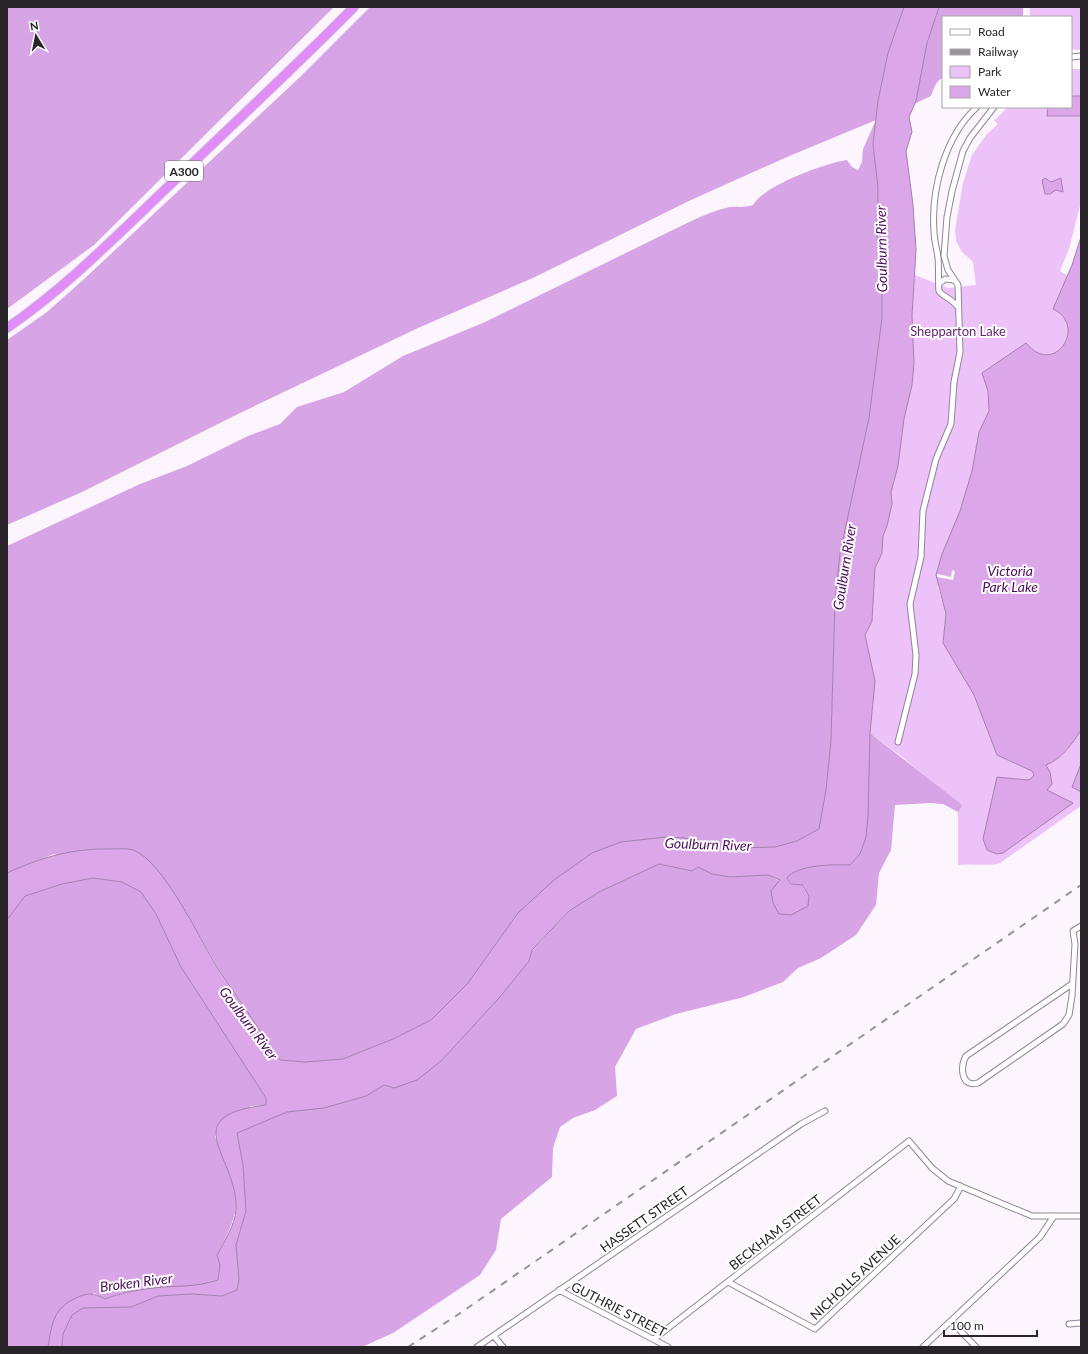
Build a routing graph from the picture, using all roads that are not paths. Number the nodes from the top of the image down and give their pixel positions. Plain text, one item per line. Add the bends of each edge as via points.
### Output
1 (354, 7) edge
2 (976, 108) edge
3 (993, 108) edge
4 (954, 280) junction
5 (940, 283) junction
6 (957, 291) junction
7 (948, 297) junction
8 (957, 306) junction
9 (7, 328) edge
10 (898, 742) dead end
11 (1081, 926) edge
12 (1072, 984) junction
13 (825, 1110) dead end
14 (961, 1186) junction
15 (1054, 1216) junction
16 (1081, 1216) edge
17 (728, 1282) junction
18 (559, 1290) junction
19 (951, 1322) junction
20 (1070, 1324) dead end
21 (1081, 1324) edge
22 (494, 1336) junction
23 (654, 1339) junction
24 (477, 1347) edge
25 (503, 1347) edge
26 (668, 1347) edge
27 (923, 1347) edge
28 (976, 1347) edge

1 - 9 highway, A300 via 80,271
2 - 5 street via 956,133 938,182 934,202 934,229
3 - 4 street via 963,151 952,191 944,256
4 - 5 street via 945,278
4 - 6 street via 958,285
5 - 7 street via 940,292
6 - 7 street
6 - 8 street
7 - 8 street
8 - 10 street via 960,317 960,352 954,382 951,420 936,459 923,511 921,557 910,604 916,655 915,674
11 - 12 street via 1073,931 1075,944
12 - 12 street via 1069,1015 1063,1024 978,1083 970,1083 963,1077 963,1061 966,1056
13 - 18 street, HASSETT STREET
14 - 15 street via 1032,1216
14 - 17 street, BECKHAM STREET via 932,1168 909,1141
14 - 17 street, NICHOLLS AVENUE via 954,1199 815,1329
15 - 16 street
15 - 19 street via 1040,1237
17 - 23 street, BECKHAM STREET
18 - 22 street, HASSETT STREET
18 - 23 street, GUTHRIE STREET
19 - 27 street
19 - 28 street
20 - 21 street
22 - 24 street, HASSETT STREET
22 - 25 street
23 - 26 street, GUTHRIE STREET

